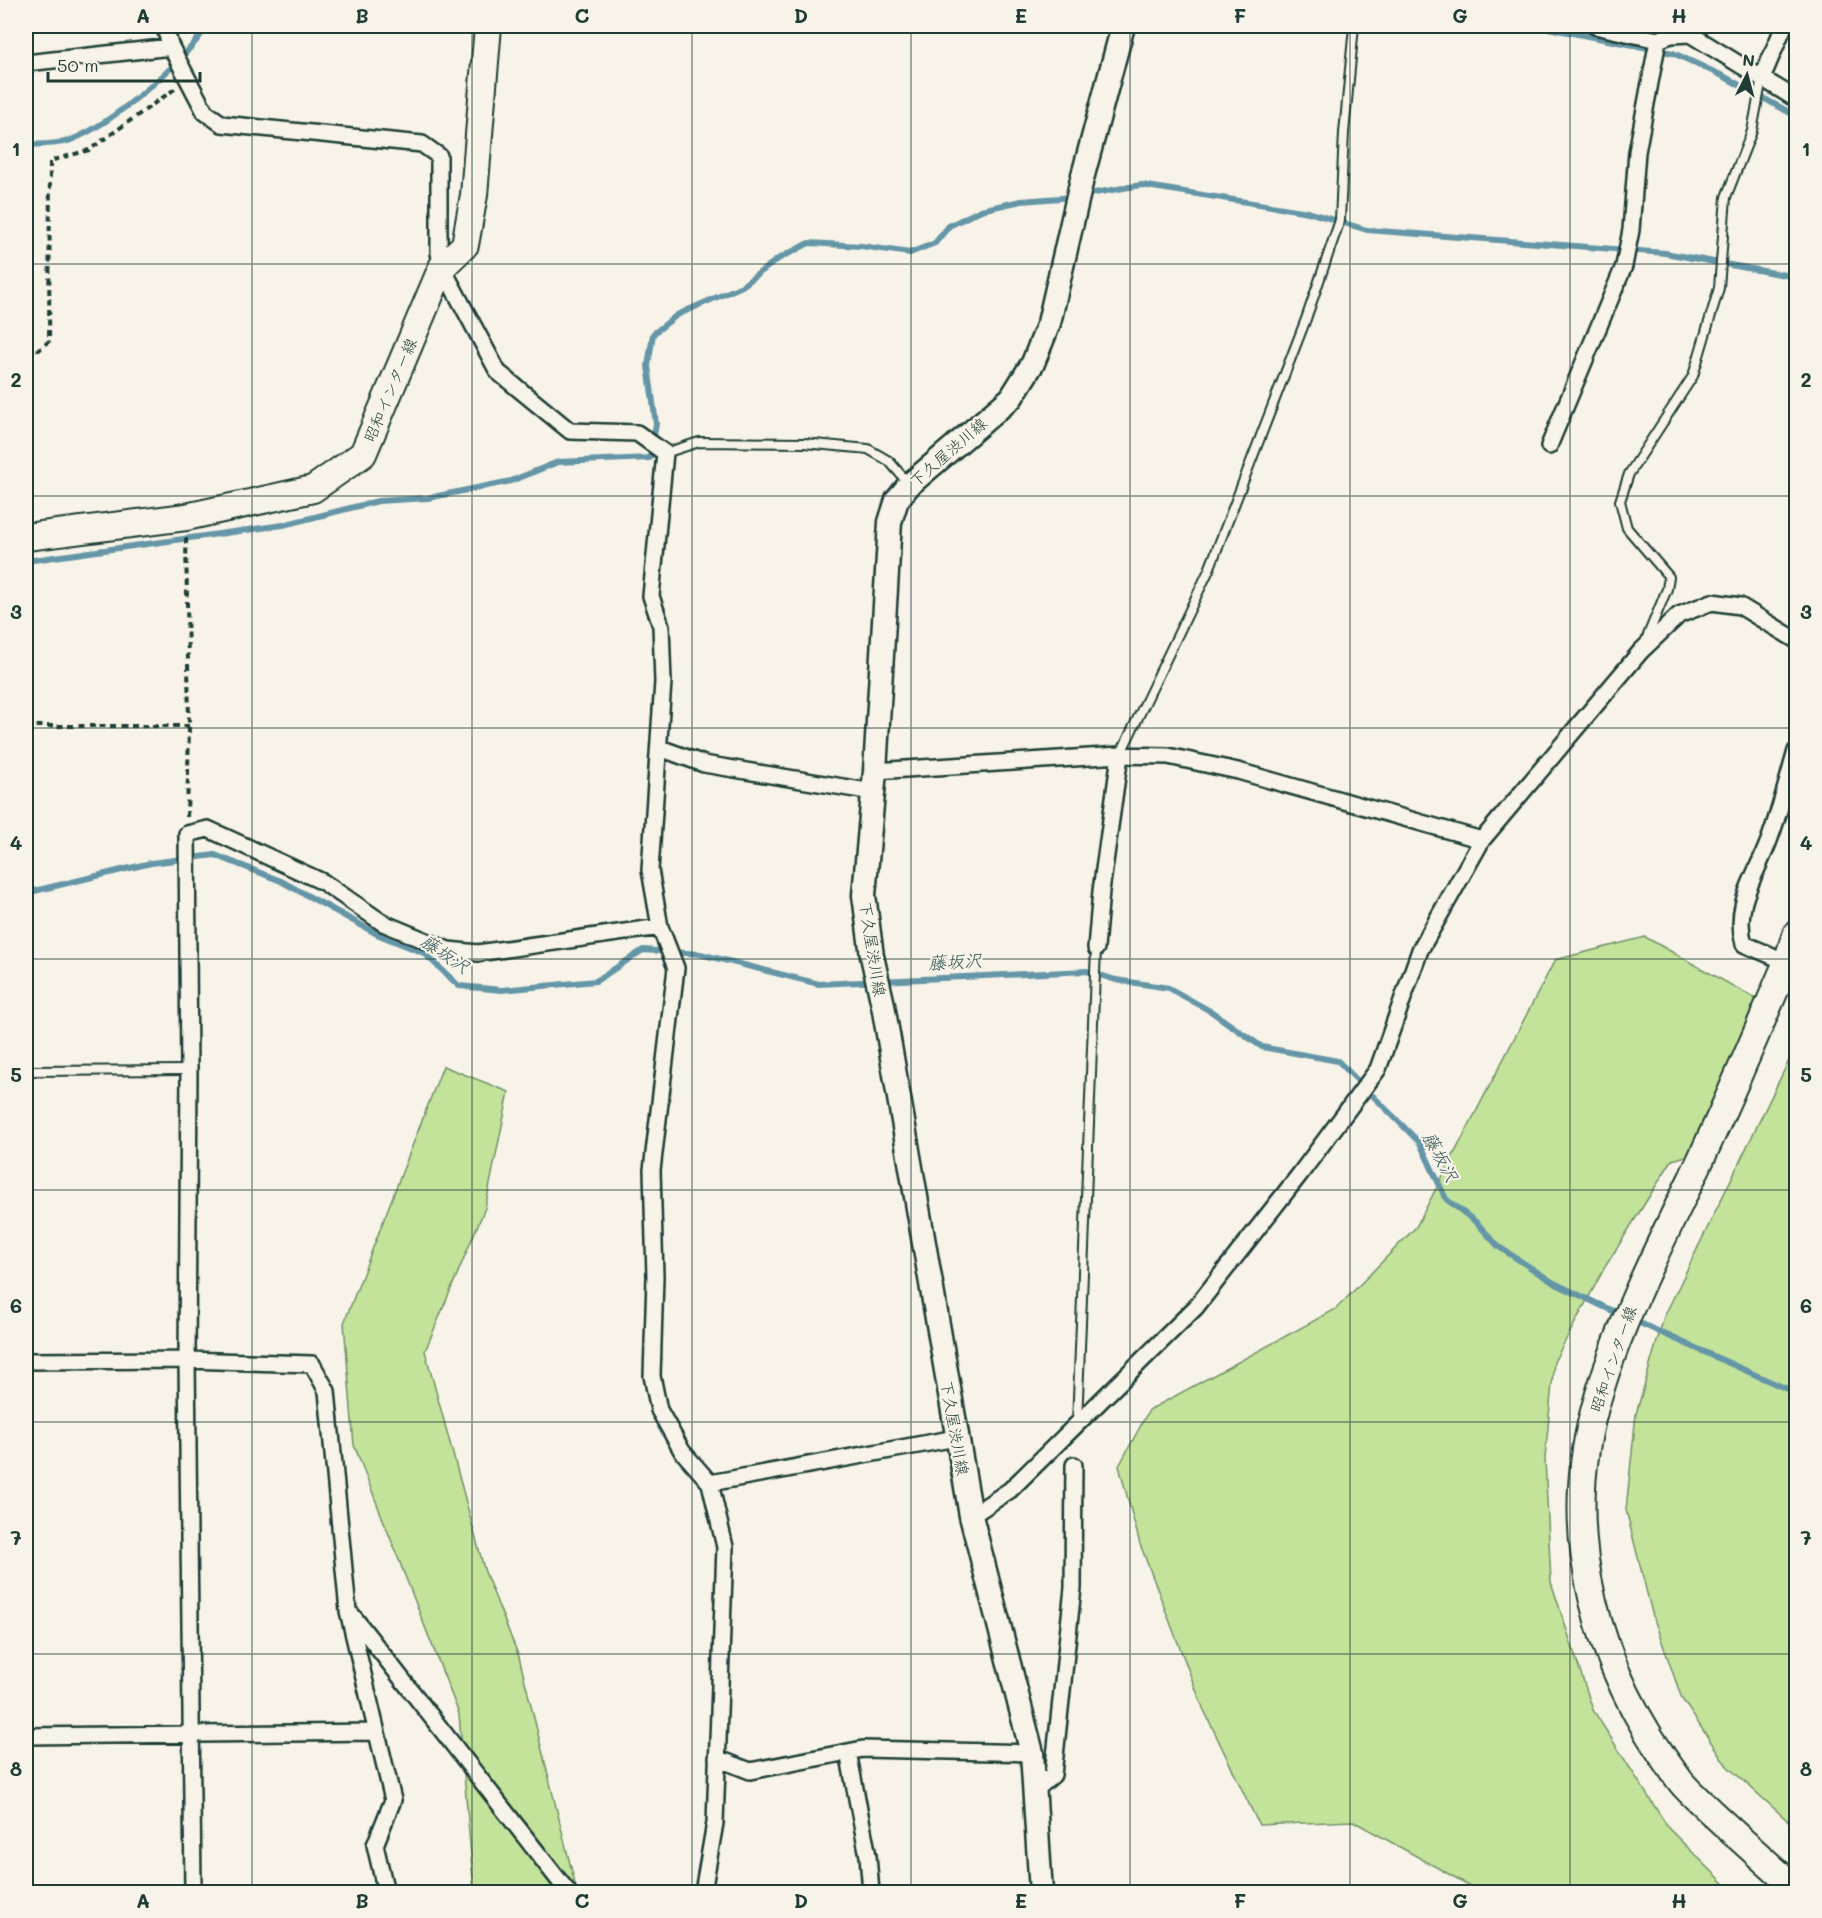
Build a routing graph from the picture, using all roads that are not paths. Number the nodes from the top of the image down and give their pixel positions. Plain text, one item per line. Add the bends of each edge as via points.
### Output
1 (164, 26) edge
2 (488, 26) edge
3 (1123, 26) edge
4 (1354, 26) edge
5 (1595, 26) edge
6 (1784, 26) edge
7 (1658, 40) junction
8 (171, 47) junction
9 (26, 63) edge
10 (1762, 78) junction
11 (1797, 99) edge
12 (442, 267) junction
13 (1549, 446) dead end
14 (665, 453) junction
15 (909, 485) junction
16 (26, 537) edge
17 (1797, 640) edge
18 (1641, 651) junction
19 (660, 748) junction
20 (1797, 751) edge
21 (1120, 755) junction
22 (874, 782) junction
23 (1482, 840) junction
24 (660, 927) junction
25 (1797, 934) edge
26 (1096, 948) joint
27 (1792, 964) edge
28 (189, 1070) junction
29 (26, 1071) edge
30 (187, 1360) junction
31 (26, 1361) edge
32 (1077, 1423) junction
33 (956, 1438) junction
34 (1074, 1465) dead end
35 (710, 1482) junction
36 (971, 1516) junction
37 (348, 1611) junction
38 (377, 1732) junction
39 (190, 1734) junction
40 (26, 1736) edge
41 (848, 1752) junction
42 (1032, 1753) junction
43 (717, 1758) junction
44 (1033, 1792) junction
45 (1797, 1889) edge
46 (190, 1893) edge
47 (386, 1893) edge
48 (568, 1893) edge
49 (703, 1893) edge
50 (871, 1893) edge
51 (1041, 1893) edge

1 - 8 street
2 - 12 main road, 昭和インター線 via 474,195 465,245
3 - 15 main road, 下久屋渋川線 via 1082,178 1049,323 1033,363 1011,398
4 - 21 lane via 1340,220 1209,570
5 - 7 street
6 - 10 street
7 - 10 street via 1690,34
7 - 13 street via 1637,152 1624,266
8 - 9 street
8 - 12 street via 205,112 222,124 422,144 439,156
10 - 11 street
10 - 18 lane via 1752,132 1726,197 1719,288 1693,376 1629,474 1620,501 1627,528 1669,577
12 - 14 street via 498,372 570,431 637,433
12 - 16 main road, 昭和インター線 via 363,454 313,489 186,517
14 - 15 lane via 699,442 804,443 868,449 889,461
14 - 19 street via 651,596 661,626
15 - 22 main road, 下久屋渋川線 via 897,500 887,546
17 - 18 street via 1740,606 1712,602 1679,615
18 - 23 street
19 - 22 street via 704,764
19 - 24 street via 650,870
20 - 27 street via 1771,837 1741,905 1740,929 1744,944
21 - 22 street
21 - 23 street via 1168,756 1238,771
21 - 26 street
22 - 33 main road, 下久屋渋川線 via 864,895
23 - 32 street via 1420,950 1378,1069 1196,1307
24 - 28 street via 478,954 448,950 383,922 323,882 208,829 187,834
24 - 35 street via 676,968 652,1170 652,1376 664,1420 681,1451
25 - 27 main road, 昭和インター線
26 - 32 lane
27 - 45 main road, 昭和インター線 via 1618,1339 1598,1395 1580,1501 1593,1608 1607,1654 1660,1752 1683,1785
28 - 29 lane
28 - 30 street
30 - 31 street
30 - 37 street via 312,1364 327,1390
30 - 39 street
32 - 36 street via 1010,1490
33 - 35 street
33 - 36 main road, 下久屋渋川線
34 - 44 street via 1073,1588 1053,1775
35 - 43 street via 726,1547
36 - 42 main road, 下久屋渋川線
37 - 38 street
37 - 48 street
38 - 39 street
38 - 47 street via 393,1800 375,1845
39 - 40 street
39 - 46 street
41 - 42 street via 863,1749
41 - 43 street via 750,1771
41 - 50 street
42 - 44 main road, 下久屋渋川線
43 - 49 street via 715,1822
44 - 51 main road, 下久屋渋川線

